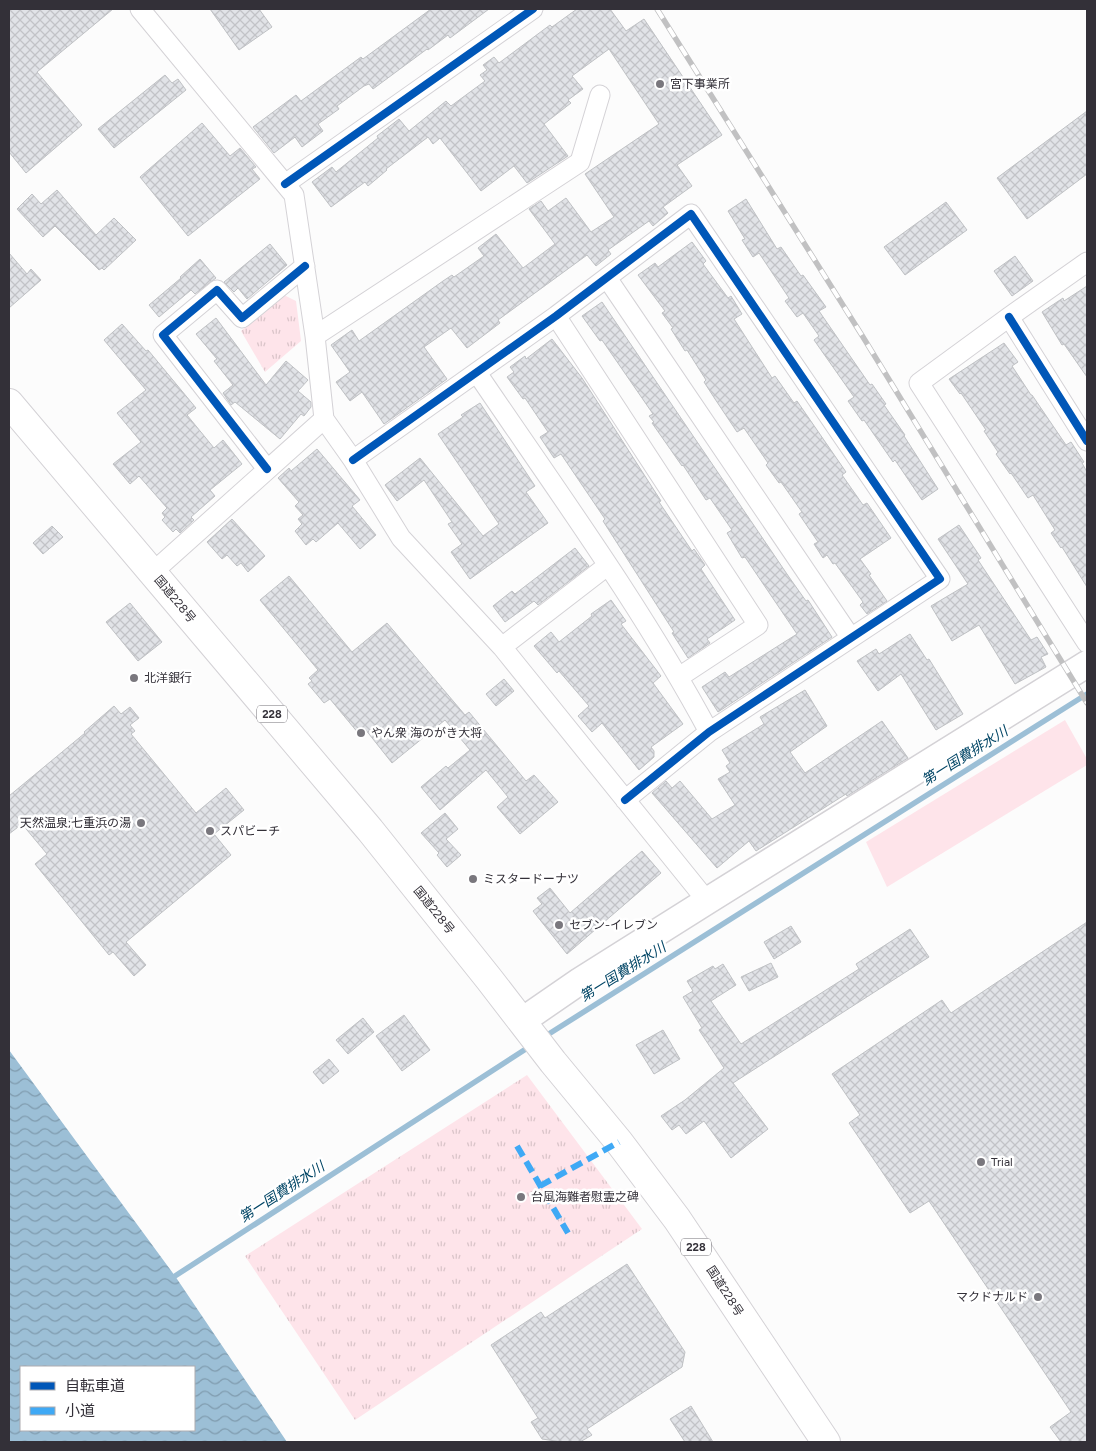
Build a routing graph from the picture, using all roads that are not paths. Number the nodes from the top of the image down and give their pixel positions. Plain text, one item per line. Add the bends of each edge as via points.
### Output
1 (140, 9) edge
2 (533, 9) edge
3 (600, 95) dead end
4 (285, 184) junction
5 (1087, 262) edge
6 (305, 266) junction
7 (607, 278) junction
8 (556, 316) junction
9 (1009, 317) junction
10 (315, 336) junction
11 (477, 373) junction
12 (9, 404) edge
13 (324, 419) junction
14 (1087, 441) edge
15 (353, 460) junction
16 (267, 469) junction
17 (607, 566) junction
18 (153, 572) junction
19 (851, 638) junction
20 (1087, 643) edge
21 (502, 647) junction
22 (1087, 664) edge
23 (679, 677) junction
24 (709, 732) junction
25 (625, 800) junction
26 (707, 901) junction
27 (526, 1026) junction
28 (826, 1442) edge

1 - 4 street
2 - 4 street
3 - 10 street via 580,162
4 - 6 street via 294,195
5 - 9 street
6 - 10 street
6 - 16 street via 242,318 217,290 163,335
7 - 8 street
7 - 19 street
7 - 19 street via 691,214 940,579
8 - 11 street
8 - 23 street via 758,625
9 - 14 street
9 - 20 street via 919,383
10 - 13 street
11 - 15 street
11 - 17 street
12 - 18 highway, 国道228号 / 228
13 - 15 street
13 - 16 street
15 - 21 street via 402,538
16 - 18 street
17 - 21 street
17 - 23 street
18 - 27 highway, 国道228号 / 228 via 370,830
19 - 24 street
21 - 25 street
22 - 26 street
23 - 24 street
24 - 25 street
25 - 26 street
26 - 27 street via 580,981
27 - 28 highway, 国道228号 / 228 via 677,1220

